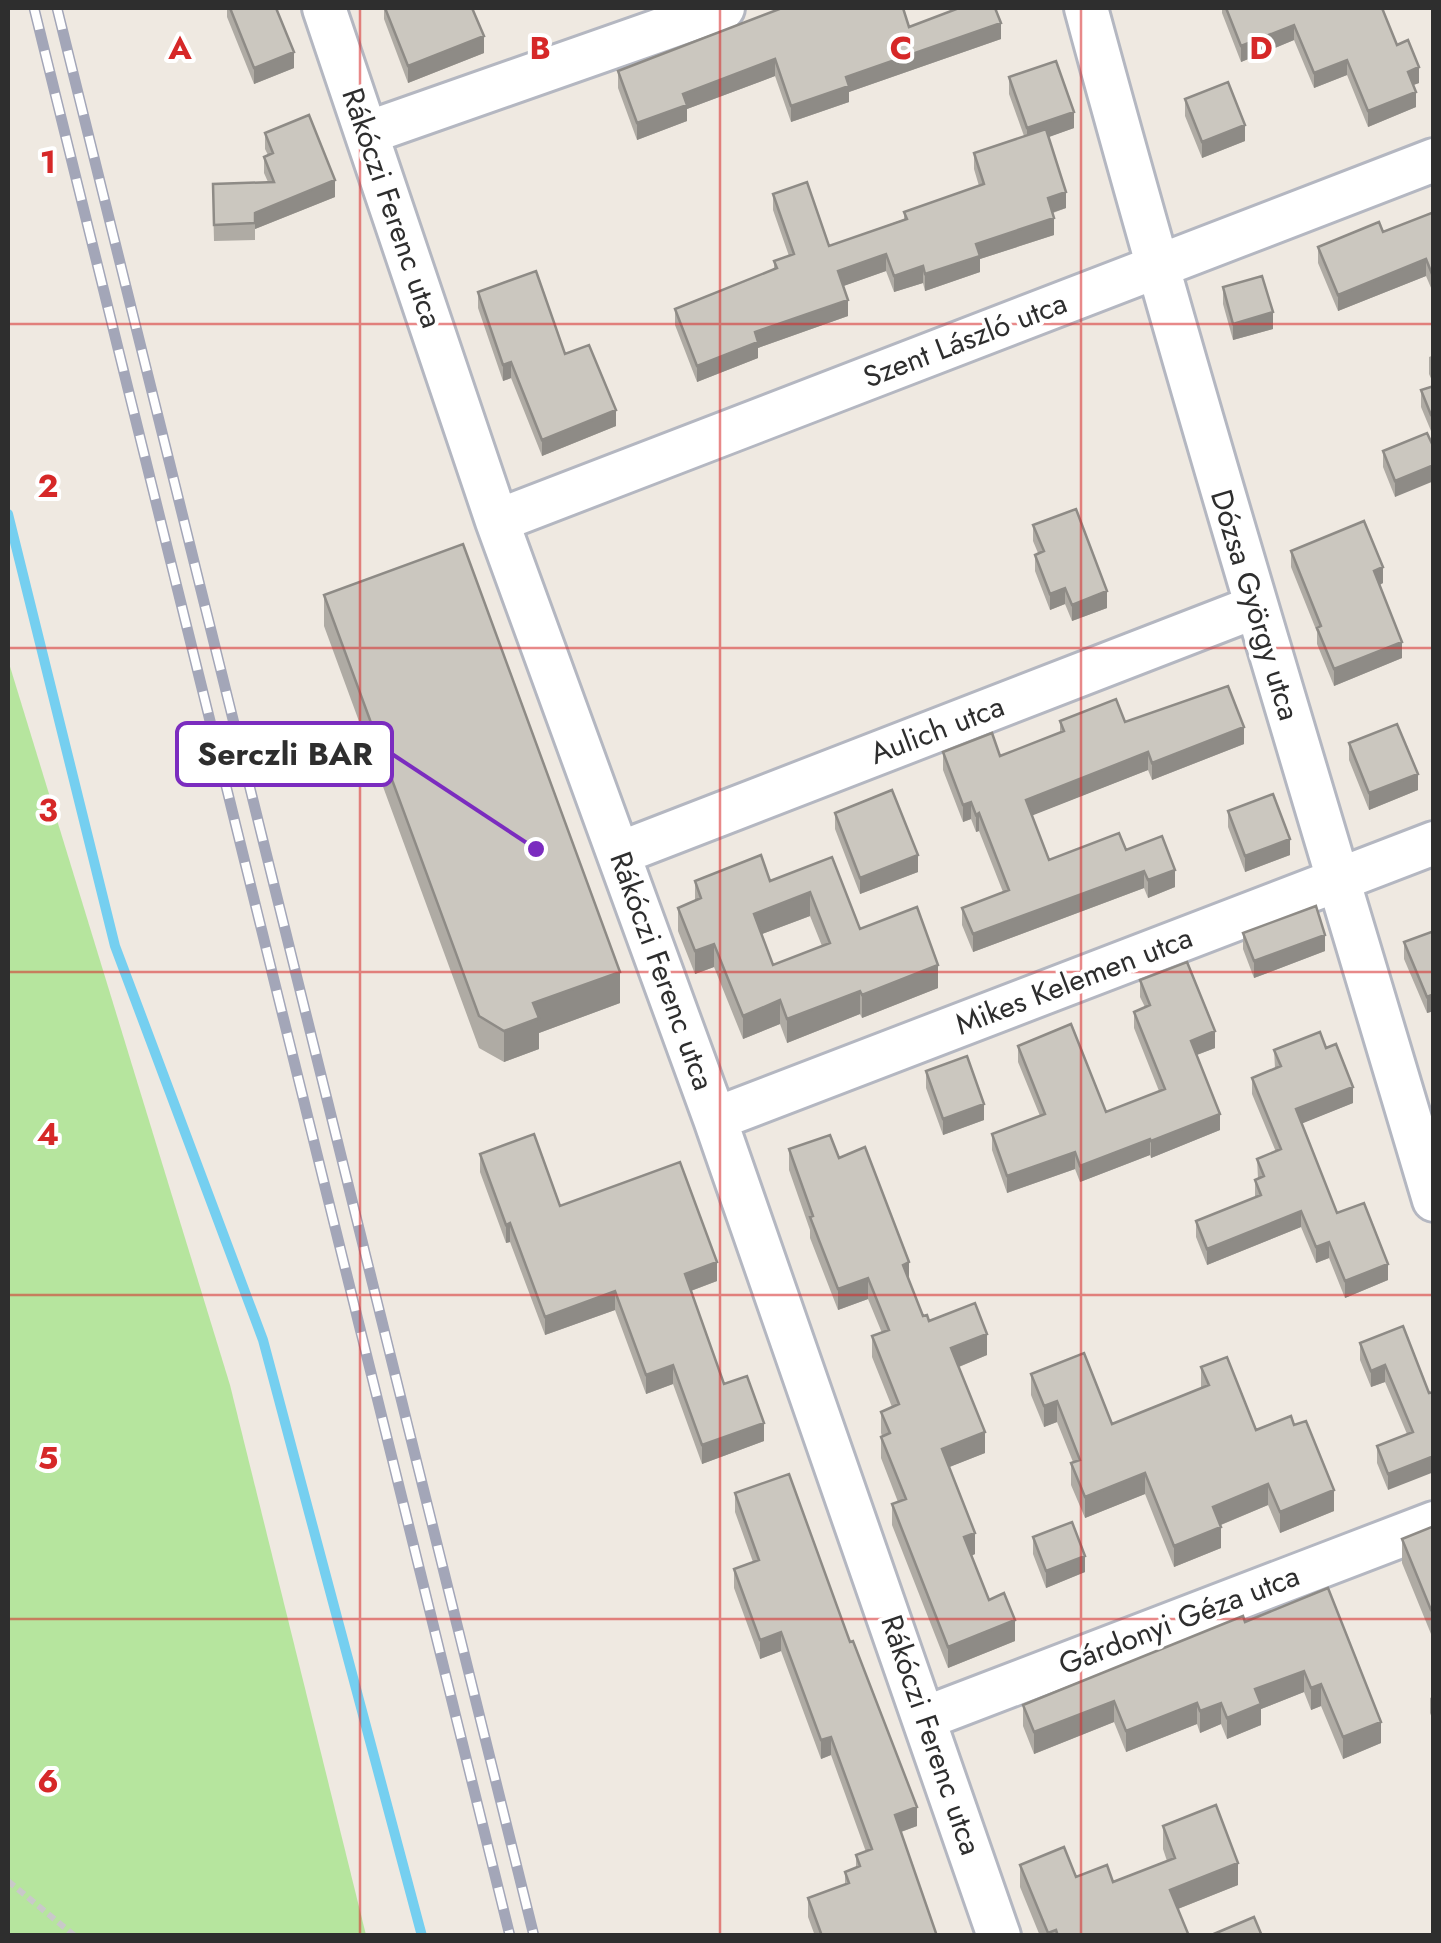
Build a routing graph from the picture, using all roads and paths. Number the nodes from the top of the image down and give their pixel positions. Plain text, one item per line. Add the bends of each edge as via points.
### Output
1 (324, 8) edge
2 (722, 8) edge
3 (1086, 8) edge
4 (368, 133) junction
5 (1434, 160) edge
6 (1156, 266) junction
7 (497, 521) junction
8 (1255, 607) junction
9 (1434, 844) edge
10 (620, 853) junction
11 (1339, 880) junction
12 (715, 1119) junction
13 (1434, 1200) edge
14 (1434, 1523) edge
15 (925, 1718) junction
16 (8, 1881) edge
17 (75, 1936) edge
18 (999, 1936) edge

1 - 4 street, Rákóczi Ferenc utca
2 - 4 street
3 - 6 street, Dózsa György utca
4 - 7 street, Rákóczi Ferenc utca
5 - 6 street, Szent László utca
6 - 7 street, Szent László utca
6 - 8 street, Dózsa György utca
7 - 10 street, Rákóczi Ferenc utca
8 - 10 street, Aulich utca
8 - 11 street, Dózsa György utca
9 - 11 street, Mikes Kelemen utca
10 - 12 street, Rákóczi Ferenc utca
11 - 12 street, Mikes Kelemen utca
11 - 13 street, Dózsa György utca
12 - 15 street, Rákóczi Ferenc utca
14 - 15 street, Gárdonyi Géza utca
15 - 18 street, Rákóczi Ferenc utca
16 - 17 path

